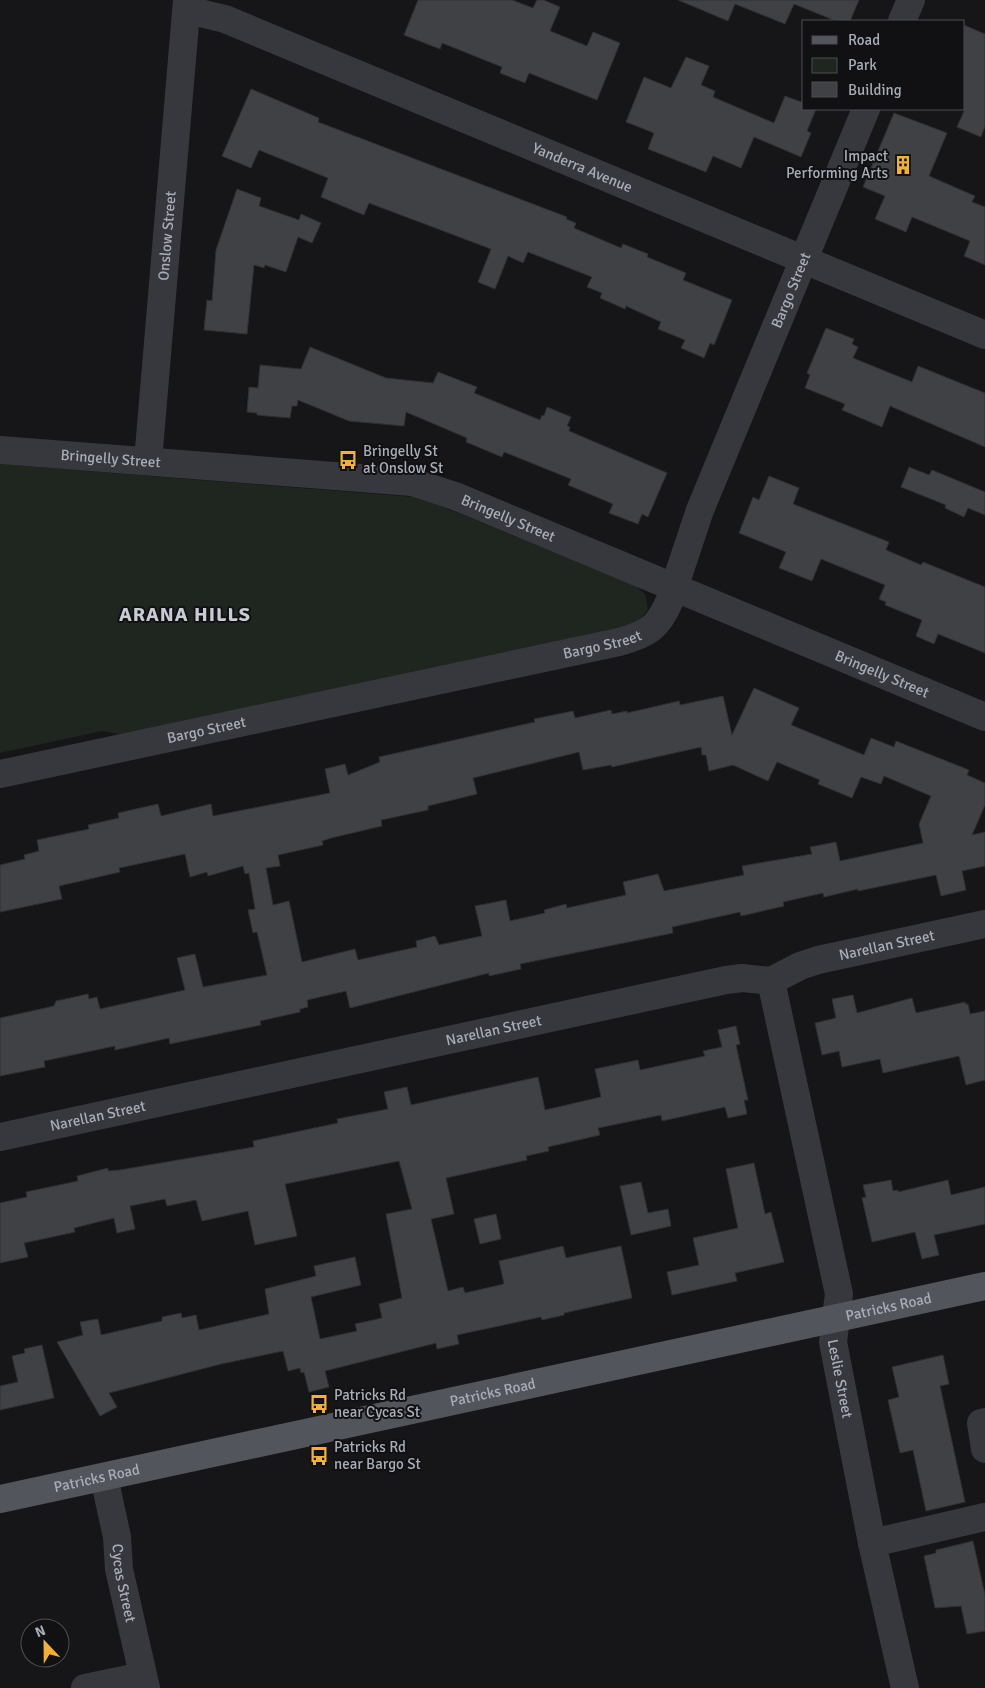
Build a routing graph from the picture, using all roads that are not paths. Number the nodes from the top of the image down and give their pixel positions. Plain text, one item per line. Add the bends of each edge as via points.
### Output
1 (911, 0) edge
2 (187, 5) edge
3 (902, 20) edge
4 (866, 110) edge
5 (803, 260) junction
6 (985, 335) edge
7 (0, 450) edge
8 (148, 461) junction
9 (674, 588) junction
10 (985, 717) edge
11 (0, 774) edge
12 (985, 924) edge
13 (771, 981) junction
14 (0, 1137) edge
15 (985, 1286) edge
16 (836, 1318) junction
17 (985, 1422) edge
18 (985, 1449) edge
19 (104, 1477) junction
20 (0, 1499) edge
21 (985, 1517) edge
22 (872, 1544) junction
23 (144, 1682) edge
24 (85, 1688) edge
25 (905, 1688) edge

1 - 3 street
2 - 5 street, Yanderra Avenue
2 - 8 street, Onslow Street
4 - 5 street, Bargo Street
5 - 6 street, Yanderra Avenue
5 - 9 street, Bargo Street via 700,510
7 - 8 street, Bringelly Street
8 - 9 street, Bringelly Street via 412,482 455,496
9 - 10 street, Bringelly Street
9 - 11 street, Bargo Street via 664,614 652,629 627,640
12 - 13 street, Narellan Street via 818,960
13 - 14 street, Narellan Street via 726,980
13 - 16 street, Leslie Street via 839,1294
15 - 16 main road, Patricks Road
16 - 19 main road, Patricks Road
16 - 22 street, Leslie Street via 833,1342
17 - 18 street via 982,1423
19 - 20 main road, Patricks Road
19 - 23 street, Cycas Street via 117,1537 119,1569
21 - 22 street
22 - 25 street, Leslie Street
23 - 24 street

